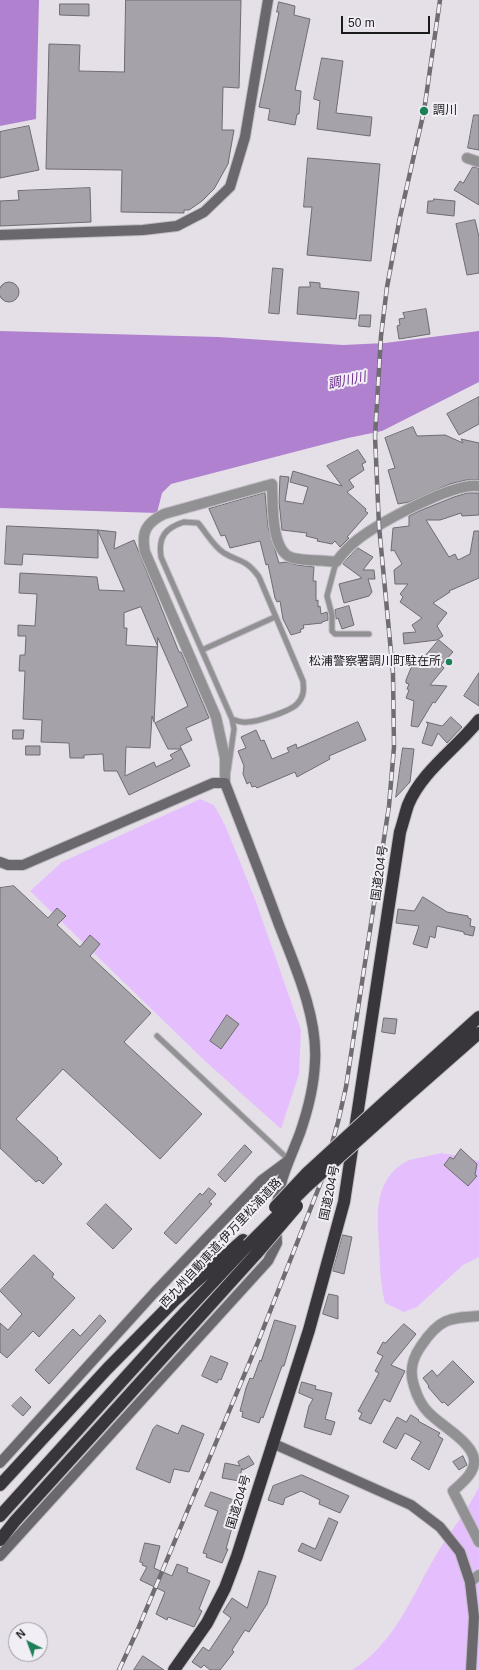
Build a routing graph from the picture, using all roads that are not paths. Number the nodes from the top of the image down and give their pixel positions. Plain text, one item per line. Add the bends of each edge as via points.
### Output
1 (268, 0) edge
2 (467, 158) dead end
3 (479, 162) edge
4 (0, 235) edge
5 (479, 486) edge
6 (336, 562) junction
7 (275, 617) junction
8 (369, 634) dead end
9 (202, 650) junction
10 (232, 719) junction
11 (479, 720) edge
12 (225, 783) junction
13 (0, 862) edge
14 (479, 1017) edge
15 (479, 1032) edge
16 (157, 1036) dead end
17 (392, 1102) junction
18 (289, 1160) junction
19 (246, 1242) junction
20 (479, 1316) edge
21 (272, 1442) junction
22 (0, 1463) edge
23 (0, 1485) edge
24 (0, 1504) edge
25 (0, 1516) edge
26 (0, 1540) edge
27 (479, 1542) edge
28 (0, 1556) edge
29 (479, 1575) edge
30 (470, 1582) junction
31 (174, 1670) edge
32 (471, 1670) edge

1 - 4 street via 245,137 230,187 204,212 177,226 143,230
2 - 3 street
5 - 6 street via 461,487 401,514 359,538 346,548
6 - 8 lane via 327,596 332,615 332,631 335,634
6 - 12 street via 291,558 281,549 275,534 272,484 164,514 155,518 146,528 142,539 144,552 216,717 225,758
7 - 9 lane
7 - 9 lane via 259,577 251,565 215,546 198,523 184,522 172,526 159,545 161,557
7 - 10 lane via 291,649 303,681 304,693 297,705 268,718 248,722
9 - 10 lane
10 - 12 lane via 234,729 231,763
11 - 21 highway, 国道204号 via 417,789 408,805 400,832 344,1202 309,1330
12 - 13 street via 213,783 23,865
12 - 18 street via 302,986 312,1025 315,1060 311,1095
14 - 17 highway, 西九州自動車道;伊万里松浦道路
15 - 17 highway, 西九州自動車道;伊万里松浦道路
16 - 18 lane
17 - 19 highway, 西九州自動車道;伊万里松浦道路, bridge
17 - 26 highway, bridge
18 - 22 street via 262,1180 165,1281
18 - 28 street via 278,1196 277,1243 268,1261
19 - 23 highway via 174,1301
19 - 24 highway, 西九州自動車道;伊万里松浦道路
19 - 25 highway, 西九州自動車道;伊万里松浦道路
20 - 27 street via 442,1322 431,1331 413,1358 411,1377 417,1397 428,1412 471,1449 474,1461 471,1474 454,1491
21 - 30 street via 411,1505 440,1527 460,1552
21 - 31 highway, 国道204号 via 225,1588 207,1623
29 - 30 street
30 - 32 street via 474,1617

